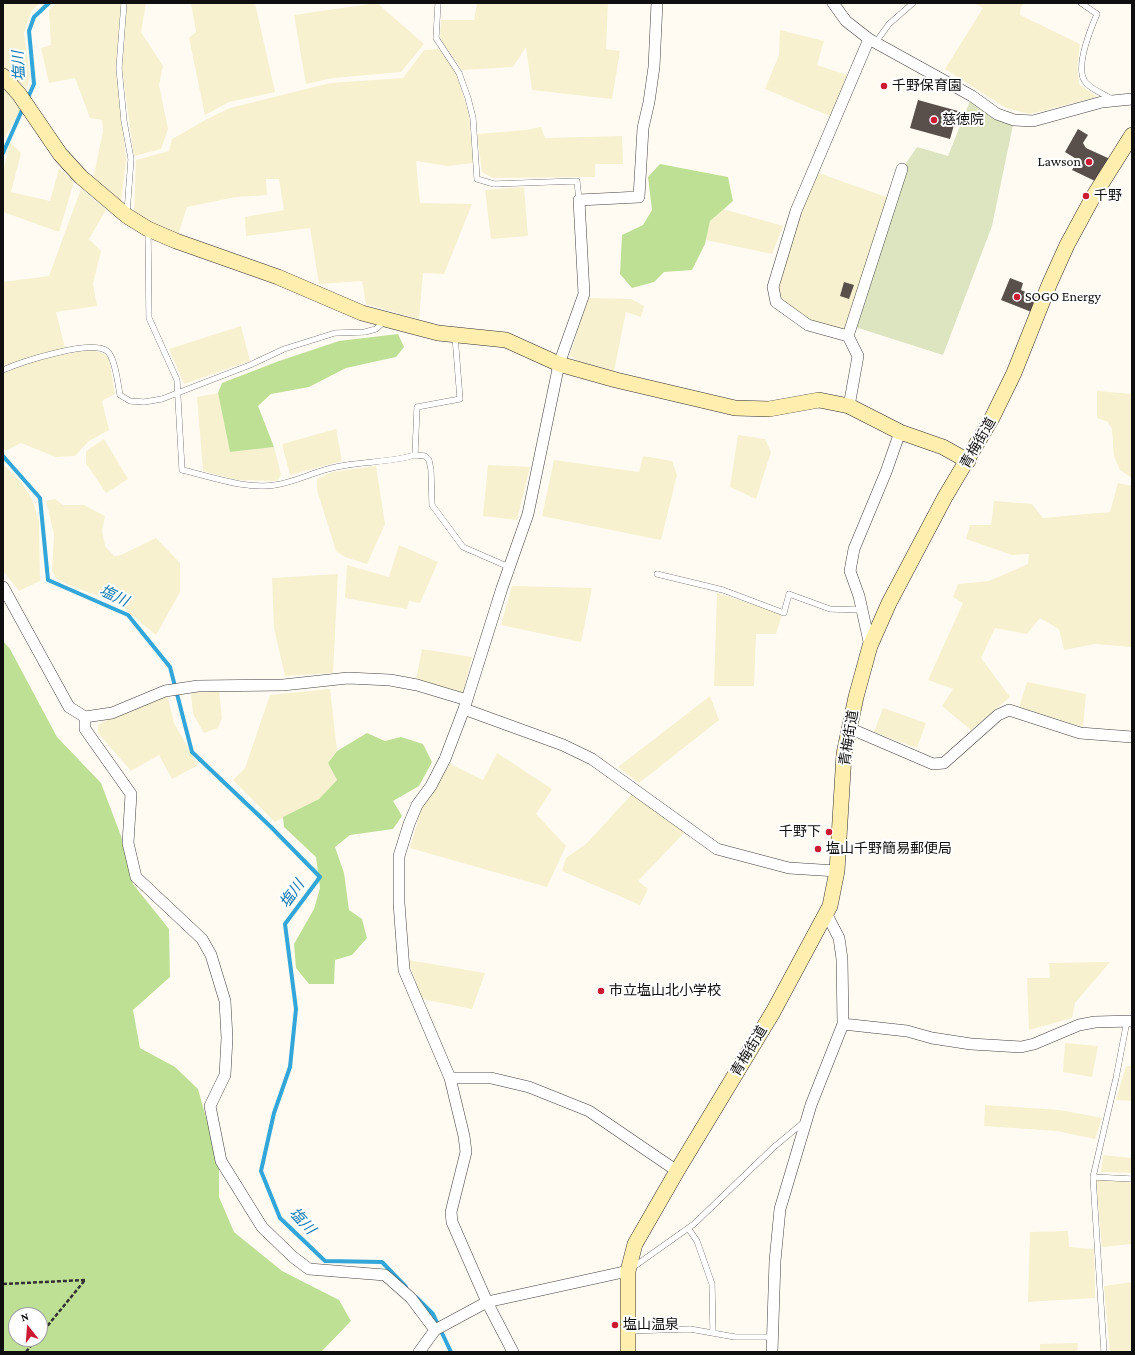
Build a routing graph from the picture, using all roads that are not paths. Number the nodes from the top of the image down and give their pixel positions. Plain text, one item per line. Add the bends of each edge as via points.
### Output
1 (124, 3) edge
2 (438, 3) edge
3 (657, 3) edge
4 (833, 3) edge
5 (913, 3) edge
6 (1081, 3) edge
7 (873, 41) junction
8 (3, 76) edge
9 (1132, 99) edge
10 (1114, 100) junction
11 (1132, 135) edge
12 (902, 169) dead end
13 (579, 200) junction
14 (127, 216) junction
15 (148, 229) junction
16 (386, 320) junction
17 (455, 335) junction
18 (848, 336) junction
19 (559, 364) junction
20 (3, 370) edge
21 (179, 393) junction
22 (848, 406) junction
23 (900, 432) junction
24 (415, 455) junction
25 (968, 461) junction
26 (509, 567) junction
27 (658, 574) dead end
28 (3, 587) edge
29 (862, 610) junction
30 (870, 646) junction
31 (466, 704) junction
32 (85, 717) junction
33 (849, 728) junction
34 (1132, 737) edge
35 (837, 871) junction
36 (827, 915) junction
37 (1129, 1021) edge
38 (844, 1024) junction
39 (450, 1078) junction
40 (807, 1120) junction
41 (677, 1170) junction
42 (1093, 1177) junction
43 (1132, 1179) edge
44 (688, 1228) junction
45 (628, 1271) junction
46 (488, 1302) junction
47 (436, 1329) junction
48 (628, 1331) junction
49 (713, 1333) junction
50 (772, 1338) junction
51 (419, 1352) edge
52 (513, 1352) edge
53 (628, 1352) edge
54 (772, 1352) edge
55 (1104, 1352) edge

1 - 14 lane via 119,68 131,159
2 - 13 lane via 436,38 459,73 468,98 473,118 477,179 494,184 576,181
3 - 13 street via 654,67 650,102 643,128 639,197
4 - 7 street via 846,21
5 - 7 lane
6 - 10 lane via 1097,14 1087,37 1083,80
7 - 10 street via 972,96 997,114 1014,120 1033,121
7 - 18 street via 796,211 772,287 776,302 808,325
8 - 14 street via 19,94 60,154 81,177
9 - 10 street
11 - 25 street, 青梅街道 via 1093,197 1068,244 1014,373
12 - 18 street
13 - 19 street via 584,294
14 - 15 street
15 - 16 street via 305,287 362,313
15 - 21 lane via 149,318 177,380
16 - 17 street
16 - 21 lane via 376,329 335,333 284,349
17 - 19 street via 506,340
17 - 24 lane via 460,398 417,407
18 - 22 street via 858,356
19 - 22 street via 735,408 769,409 819,400
19 - 26 street via 528,514
20 - 21 lane via 21,362 90,347 108,352 112,358 120,395 130,401 144,402
21 - 24 lane via 182,470 236,484 274,486 336,467 402,459
22 - 23 street
23 - 25 street via 943,447
23 - 29 street via 854,550 850,571
24 - 26 lane via 424,456 429,460 432,505 463,547
25 - 30 street, 青梅街道 via 889,603
26 - 31 street
27 - 29 lane via 723,590 784,613 789,594 830,609
28 - 32 street via 69,707
29 - 30 street
30 - 33 street, 青梅街道
31 - 32 street via 417,685 390,680 348,678 283,685 198,686 165,691 112,712
31 - 35 street via 592,759 717,849 789,868
31 - 39 street via 445,759 431,786 417,804 399,856 398,903 404,970
32 - 47 street via 85,729 131,794 128,843 136,877 202,939 215,968 225,1001 227,1038 225,1075 210,1106 221,1161 262,1227 293,1257 309,1269 385,1275 411,1298
33 - 34 street via 934,764 944,763 998,715 1008,710 1080,733
33 - 35 street, 青梅街道 via 844,754
35 - 36 street, 青梅街道
36 - 38 street via 838,938 842,958
36 - 41 street, 青梅街道 via 773,1012
37 - 38 street via 1079,1025 1021,1047 971,1044
37 - 42 lane
38 - 40 street
39 - 41 street via 491,1078 529,1087 589,1111
39 - 46 street via 466,1152 452,1222
40 - 44 lane via 774,1147
40 - 50 street via 780,1209
41 - 45 street, 青梅街道 via 635,1244
42 - 43 lane
42 - 55 lane
44 - 45 lane
44 - 49 lane via 697,1241 712,1284
45 - 46 street
45 - 48 street, 青梅街道
46 - 47 street
46 - 52 street
47 - 51 street
48 - 49 lane via 690,1329
48 - 53 street, 青梅街道
49 - 50 lane via 735,1337
50 - 54 street

